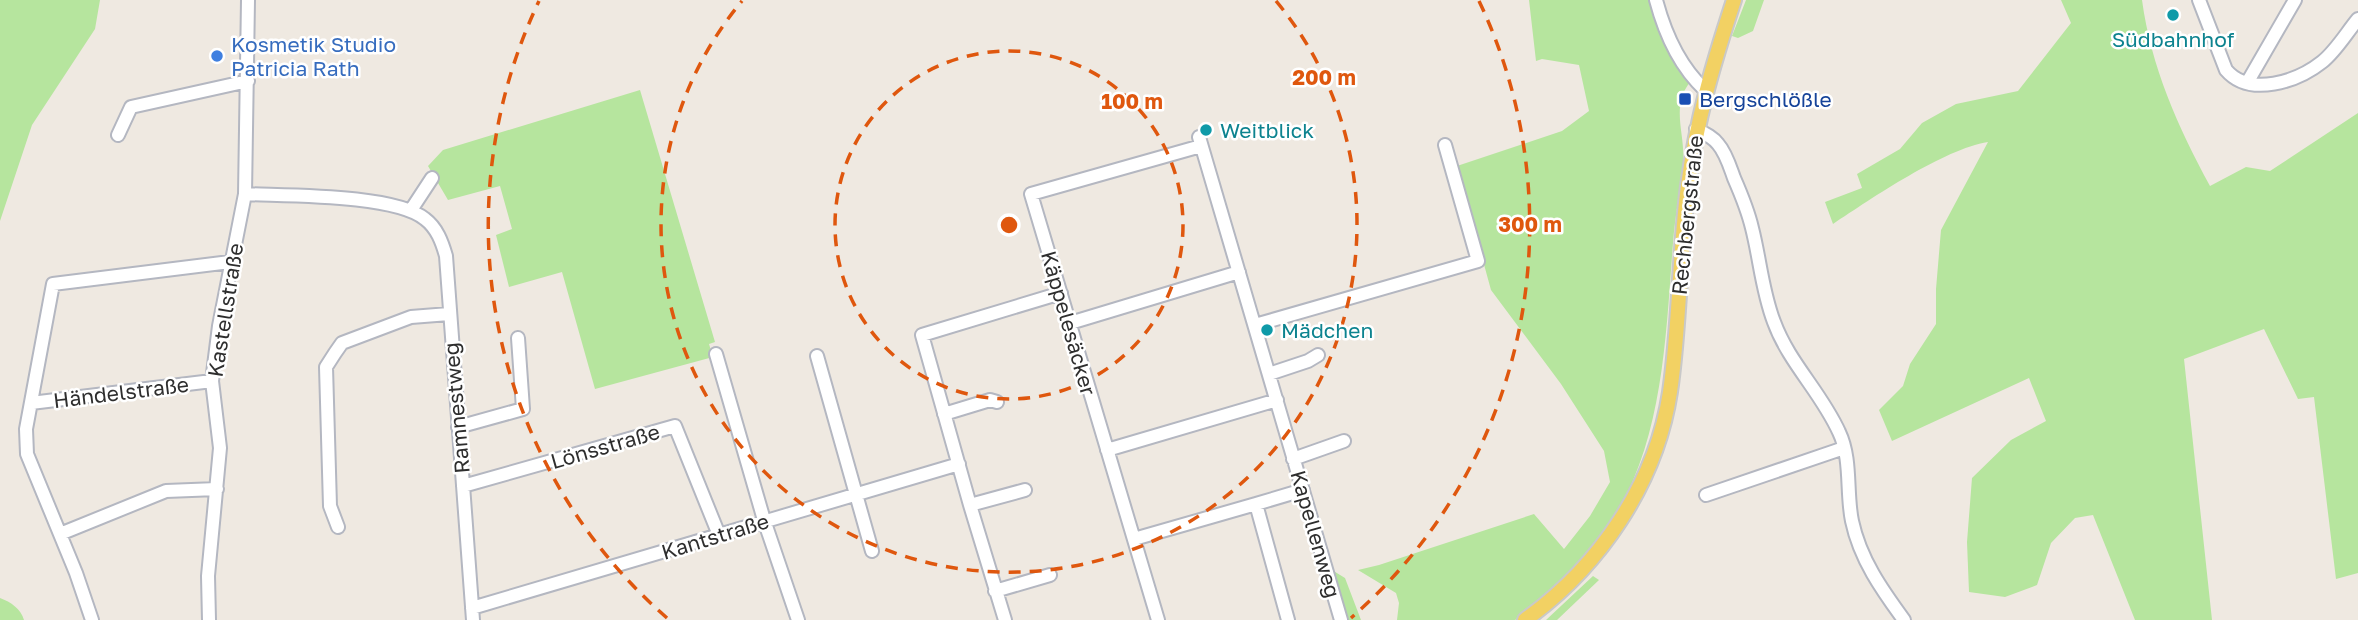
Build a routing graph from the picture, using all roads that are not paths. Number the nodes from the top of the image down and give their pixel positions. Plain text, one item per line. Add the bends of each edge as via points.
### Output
1 (248, 0) edge
2 (1656, 0) edge
3 (1734, 0) edge
4 (2199, 0) edge
5 (2295, 0) edge
6 (2358, 19) edge
7 (248, 81) junction
8 (2247, 83) junction
9 (1705, 90) junction
10 (1696, 129) junction
11 (118, 135) dead end
12 (1446, 145) dead end
13 (432, 178) dead end
14 (245, 194) junction
15 (411, 210) junction
16 (230, 262) junction
17 (1238, 272) junction
18 (1061, 293) junction
19 (449, 314) junction
20 (1070, 323) junction
21 (1255, 325) junction
22 (518, 338) dead end
23 (716, 355) dead end
24 (1318, 355) dead end
25 (817, 356) dead end
26 (1269, 374) junction
27 (212, 382) junction
28 (1277, 400) junction
29 (997, 402) dead end
30 (31, 403) junction
31 (944, 414) junction
32 (458, 427) junction
33 (1344, 441) dead end
34 (1844, 447) junction
35 (1107, 450) junction
36 (1293, 459) junction
37 (959, 464) junction
38 (463, 486) junction
39 (217, 489) junction
40 (1025, 490) dead end
41 (1303, 490) junction
42 (856, 495) junction
43 (1706, 495) dead end
44 (1256, 504) junction
45 (970, 505) junction
46 (764, 520) junction
47 (338, 527) dead end
48 (60, 534) junction
49 (719, 536) junction
50 (1134, 539) junction
51 (872, 551) dead end
52 (1050, 575) dead end
53 (995, 591) junction
54 (472, 614) edge
55 (92, 620) edge
56 (209, 620) edge
57 (798, 620) edge
58 (1005, 620) edge
59 (1158, 620) edge
60 (1287, 620) edge
61 (1341, 620) edge
62 (1525, 620) edge
63 (1904, 620) edge

1 - 7 street, Kastellstraße
2 - 9 street via 1675,52
3 - 9 main road, Rechbergstraße
4 - 8 street via 2226,70
5 - 8 street
6 - 8 street via 2323,61 2291,80
7 - 11 street via 131,107
7 - 14 street, Kastellstraße
9 - 10 main road, Rechbergstraße
10 - 34 street via 1724,153 1746,210 1773,321 1788,355 1818,395
10 - 62 main road, Rechbergstraße via 1663,427 1646,472 1611,535 1588,565
12 - 21 street via 1478,261
13 - 15 street
14 - 15 street via 360,201
14 - 16 street, Kastellstraße
15 - 19 street, Ramnestweg via 425,219 442,241
16 - 27 street, Kastellstraße
16 - 30 street via 53,284
17 - 18 street, Käppelesäcker via 1200,141 1031,194
17 - 20 street
17 - 21 street
18 - 20 street, Käppelesäcker
18 - 31 street via 922,335
19 - 32 street, Ramnestweg
19 - 47 street via 411,317 342,344 326,367 330,506
20 - 35 street, Käppelesäcker
21 - 26 street
22 - 32 street via 523,409
23 - 46 street
24 - 26 street
25 - 42 street
26 - 28 street
27 - 30 street, Händelstraße
27 - 39 street, Kastellstraße via 220,448
28 - 35 street
28 - 36 street
29 - 31 street
30 - 48 street via 27,454
31 - 37 street
32 - 38 street, Ramnestweg
33 - 36 street, Kapellenweg
34 - 43 street
34 - 63 street via 1852,521 1860,547 1879,586
35 - 50 street, Käppelesäcker
36 - 41 street, Kapellenweg
37 - 42 street, Kantstraße
37 - 45 street
38 - 49 street, Lönsstraße via 675,426
38 - 54 street, Ramnestweg
39 - 48 street via 166,491
39 - 56 street, Kastellstraße via 208,576
40 - 45 street
41 - 44 street
41 - 61 street, Kapellenweg
42 - 46 street, Kantstraße
42 - 51 street
44 - 50 street
44 - 60 street
45 - 53 street
46 - 49 street, Kantstraße
46 - 57 street
48 - 55 street
49 - 54 street, Kantstraße
50 - 59 street, Käppelesäcker
52 - 53 street
53 - 58 street

